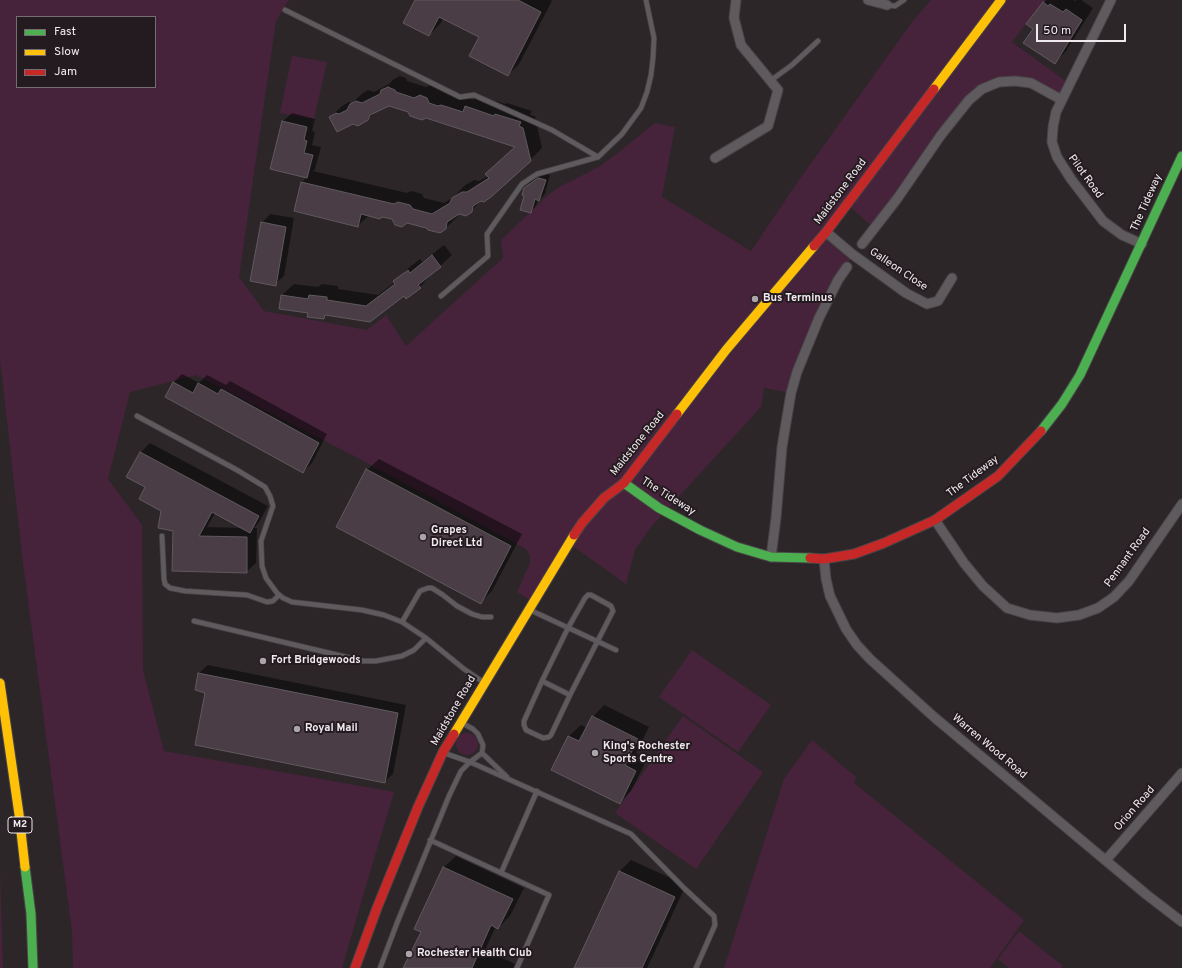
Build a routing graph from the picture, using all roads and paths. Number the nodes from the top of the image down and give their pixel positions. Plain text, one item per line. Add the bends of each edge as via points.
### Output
1 (646, 0) edge
2 (736, 0) edge
3 (868, 0) edge
4 (904, 0) edge
5 (1001, 0) edge
6 (1111, 0) edge
7 (887, 5) joint
8 (285, 10) dead end
9 (818, 41) dead end
10 (770, 81) junction
11 (1062, 100) junction
12 (1182, 156) edge
13 (598, 157) junction
14 (715, 158) dead end
15 (826, 232) junction
16 (862, 244) dead end
17 (1142, 244) junction
18 (847, 267) dead end
19 (952, 278) dead end
20 (441, 296) dead end
21 (137, 416) dead end
22 (624, 483) junction
23 (1180, 510) edge
24 (935, 520) junction
25 (162, 536) dead end
26 (771, 557) junction
27 (824, 560) junction
28 (279, 595) junction
29 (529, 609) junction
30 (491, 617) dead end
31 (194, 621) dead end
32 (402, 622) junction
33 (568, 628) junction
34 (426, 638) junction
35 (597, 642) junction
36 (616, 650) dead end
37 (542, 680) junction
38 (0, 683) edge
39 (485, 683) junction
40 (570, 695) junction
41 (461, 722) junction
42 (444, 752) junction
43 (482, 754) junction
44 (470, 762) junction
45 (1182, 773) edge
46 (510, 780) junction
47 (536, 792) junction
48 (430, 840) junction
49 (1106, 860) junction
50 (501, 873) junction
51 (1182, 922) edge
52 (33, 968) edge
53 (355, 968) edge
54 (380, 968) edge
55 (517, 968) edge
56 (696, 968) edge

1 - 13 lane via 654,38 647,92 641,108 622,134
2 - 10 street via 734,18 741,45
3 - 7 street
4 - 7 lane via 895,6
5 - 15 main road, Maidstone Road
6 - 11 street
8 - 13 lane via 460,97 474,94 552,130
9 - 10 lane via 792,66
10 - 14 street via 778,90 768,126
11 - 16 street via 1030,83 1016,81 999,82 982,89 969,100 941,135
11 - 17 street, Pilot Road via 1053,127 1052,142 1057,158 1103,221
12 - 17 main road, The Tideway
13 - 20 lane via 537,174 522,184 487,234 488,256
15 - 19 street, Galleon Close via 906,293 927,304 938,301
15 - 22 main road, Maidstone Road via 726,350
17 - 24 main road, The Tideway via 1080,375 1062,404 1036,437 998,476
18 - 26 street via 819,318 790,393
21 - 28 lane via 267,489 273,508 262,538 262,563 266,578
22 - 26 main road, The Tideway via 659,508 700,530 737,547
22 - 29 main road, Maidstone Road via 604,498 582,523
23 - 24 street, Pennant Road via 1114,598 1098,608 1079,615 1057,618 1030,615 1007,608 983,586
24 - 27 main road, The Tideway via 877,546
25 - 28 lane via 164,579 170,588 247,594 266,602 273,601
26 - 27 main road, The Tideway
27 - 49 street, Warren Wood Road via 826,583 833,602 849,633 870,659 934,717
28 - 32 lane via 292,602 362,610
29 - 33 lane
29 - 39 main road, Maidstone Road
30 - 32 lane via 482,618 472,614 432,588 428,588 420,591
31 - 34 lane via 363,661 402,656 414,650
32 - 34 lane
33 - 35 lane
33 - 35 lane via 586,596 591,595 611,606 613,611
33 - 37 lane
34 - 39 lane
35 - 36 lane
35 - 40 lane
37 - 40 lane
37 - 40 lane via 524,721 526,730 543,738 549,737
38 - 52 main road, M2 via 31,914
39 - 41 main road, Maidstone Road
41 - 42 main road, Maidstone Road
41 - 43 lane via 478,734 483,745
42 - 44 lane
42 - 53 main road, Maidstone Road via 398,855
43 - 44 lane
43 - 46 lane
44 - 46 lane
44 - 48 lane via 461,771
45 - 49 street, Orion Road
46 - 47 lane
47 - 50 lane
47 - 56 lane via 631,834 714,916 715,925
48 - 50 lane
48 - 54 lane
49 - 51 street, Warren Wood Road
50 - 55 lane via 549,895

